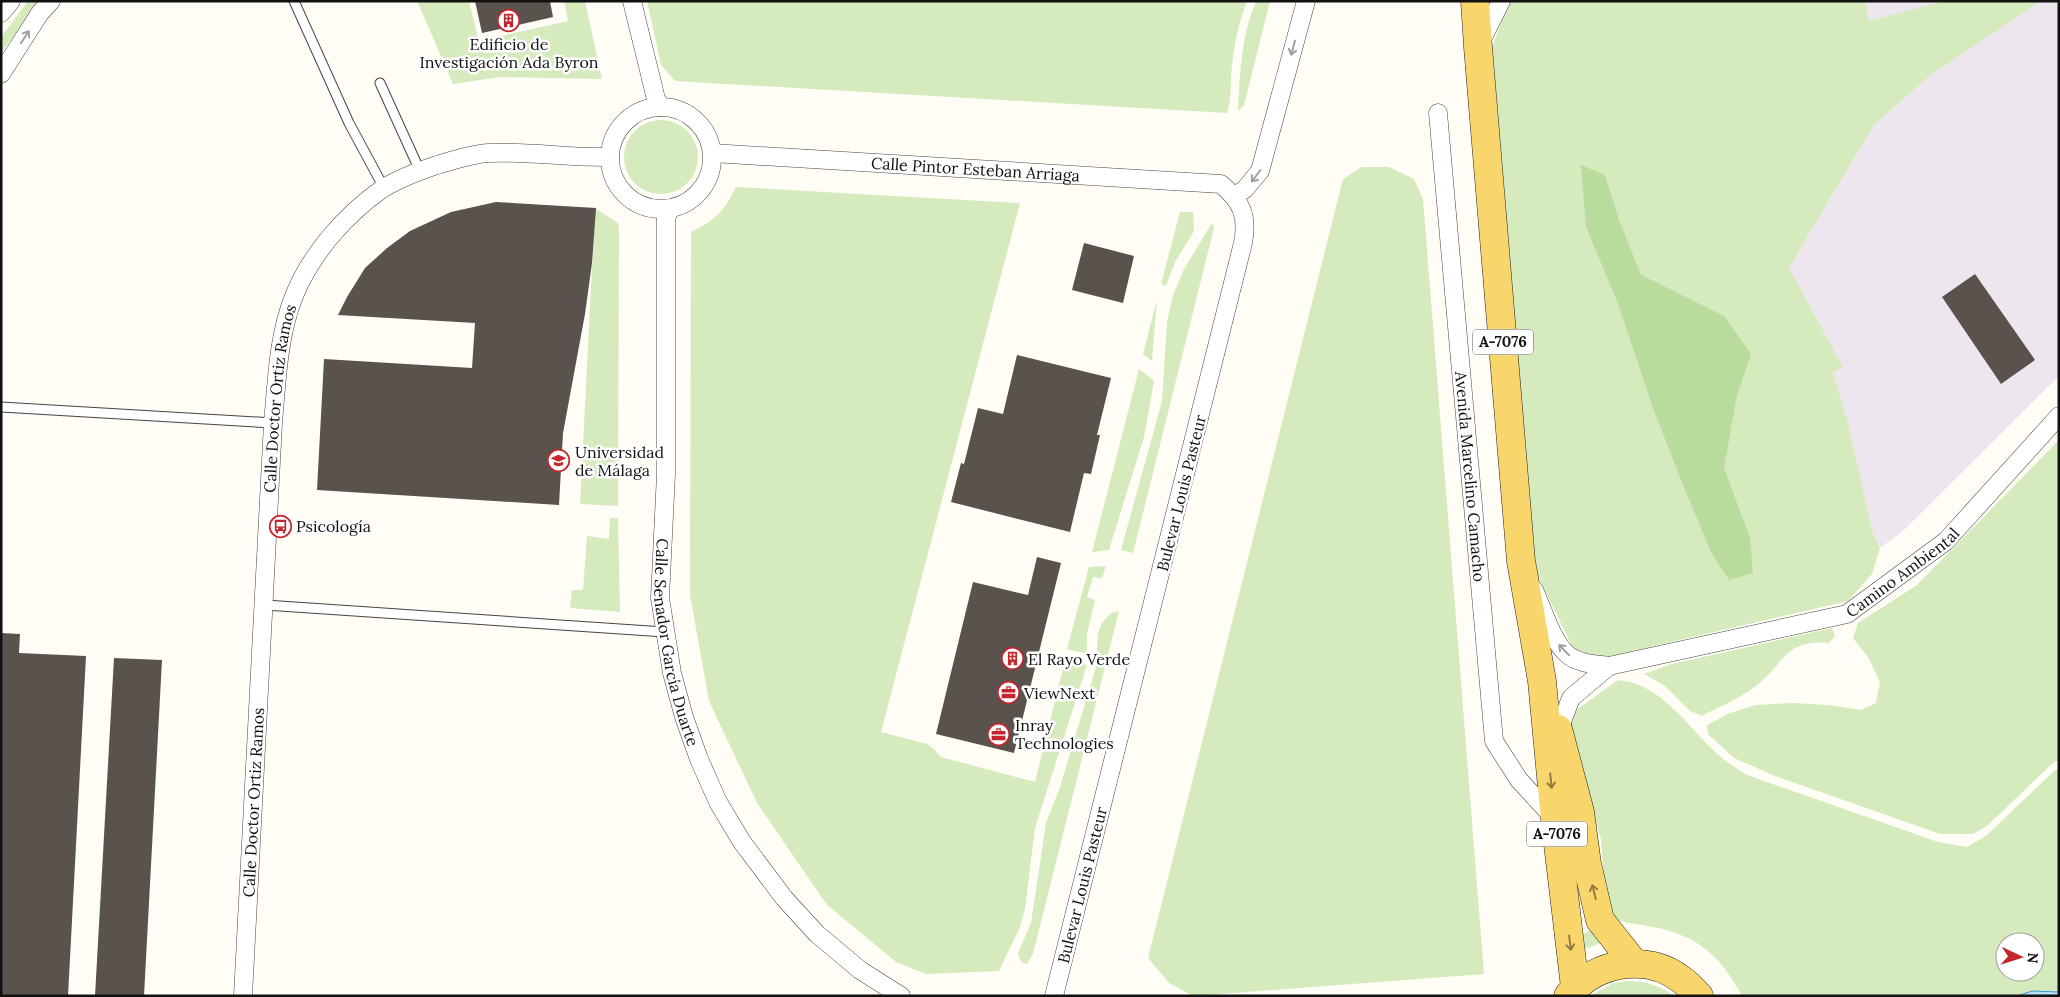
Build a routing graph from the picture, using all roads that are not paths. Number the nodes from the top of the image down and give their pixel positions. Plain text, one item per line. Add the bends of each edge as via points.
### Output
1 (11, 1) edge
2 (51, 1) edge
3 (294, 1) edge
4 (632, 1) edge
5 (1306, 1) edge
6 (1475, 1) edge
7 (1501, 1) edge
8 (1, 13) edge
9 (1478, 47) junction
10 (1, 74) edge
11 (380, 83) dead end
12 (661, 107) junction
13 (1438, 113) dead end
14 (712, 154) junction
15 (610, 157) junction
16 (420, 172) junction
17 (384, 188) junction
18 (1234, 196) junction
19 (670, 209) junction
20 (1, 407) edge
21 (2059, 416) edge
22 (273, 423) junction
23 (1521, 561) junction
24 (265, 606) junction
25 (665, 632) junction
26 (1609, 666) junction
27 (1542, 681) junction
28 (1559, 729) junction
29 (1555, 820) junction
30 (1634, 963) junction
31 (1571, 992) edge
32 (243, 996) edge
33 (901, 996) edge
34 (1054, 996) edge
35 (1699, 996) edge

1 - 8 street
10 -> 2 street
3 - 17 lane via 349,123
4 - 12 street via 654,94
5 -> 18 street via 1260,171 1245,189
6 - 9 main road, A-7076
7 - 9 street
9 - 23 main road, A-7076
11 - 16 lane
12 - 14 street via 683,113 700,126
12 - 15 street via 646,109 622,126 614,138
13 - 29 street, Avenida Marcelino Camacho via 1494,742 1519,780
14 - 18 street, Calle Pintor Esteban Arriaga via 1205,182 1222,184
14 - 19 street via 706,183 697,195
15 - 16 street, Calle Doctor Ortiz Ramos via 488,153 460,158
15 - 19 street via 616,184 626,196 639,205
16 - 17 street, Calle Doctor Ortiz Ramos
17 - 22 street, Calle Doctor Ortiz Ramos via 334,233 315,256 294,296 284,329
18 - 34 street, Bulevar Louis Pasteur via 1242,208 1245,228 1242,243
19 - 25 street, Calle Senador García Duarte via 666,218 666,474 660,598
20 - 22 lane
21 - 26 street, Camino Ambiental via 1946,541 1847,614
22 - 24 street, Calle Doctor Ortiz Ramos
26 -> 23 street, Camino Ambiental via 1569,656 1555,641
23 - 27 main road, A-7076
24 - 25 lane
24 - 32 street, Calle Doctor Ortiz Ramos
25 - 33 street, Calle Senador García Duarte via 672,673 698,759 742,842 784,898 817,934 860,970
26 - 28 street, Camino Ambiental via 1571,698
27 - 28 main road, A-7076
27 -> 29 main road, A-7076
30 -> 28 main road, A-7076 via 1600,920 1587,864 1580,812
29 -> 31 main road, A-7076
30 - 31 main road, A-7076 via 1612,966 1592,974
30 - 35 main road, A-7076 via 1659,967 1681,979

